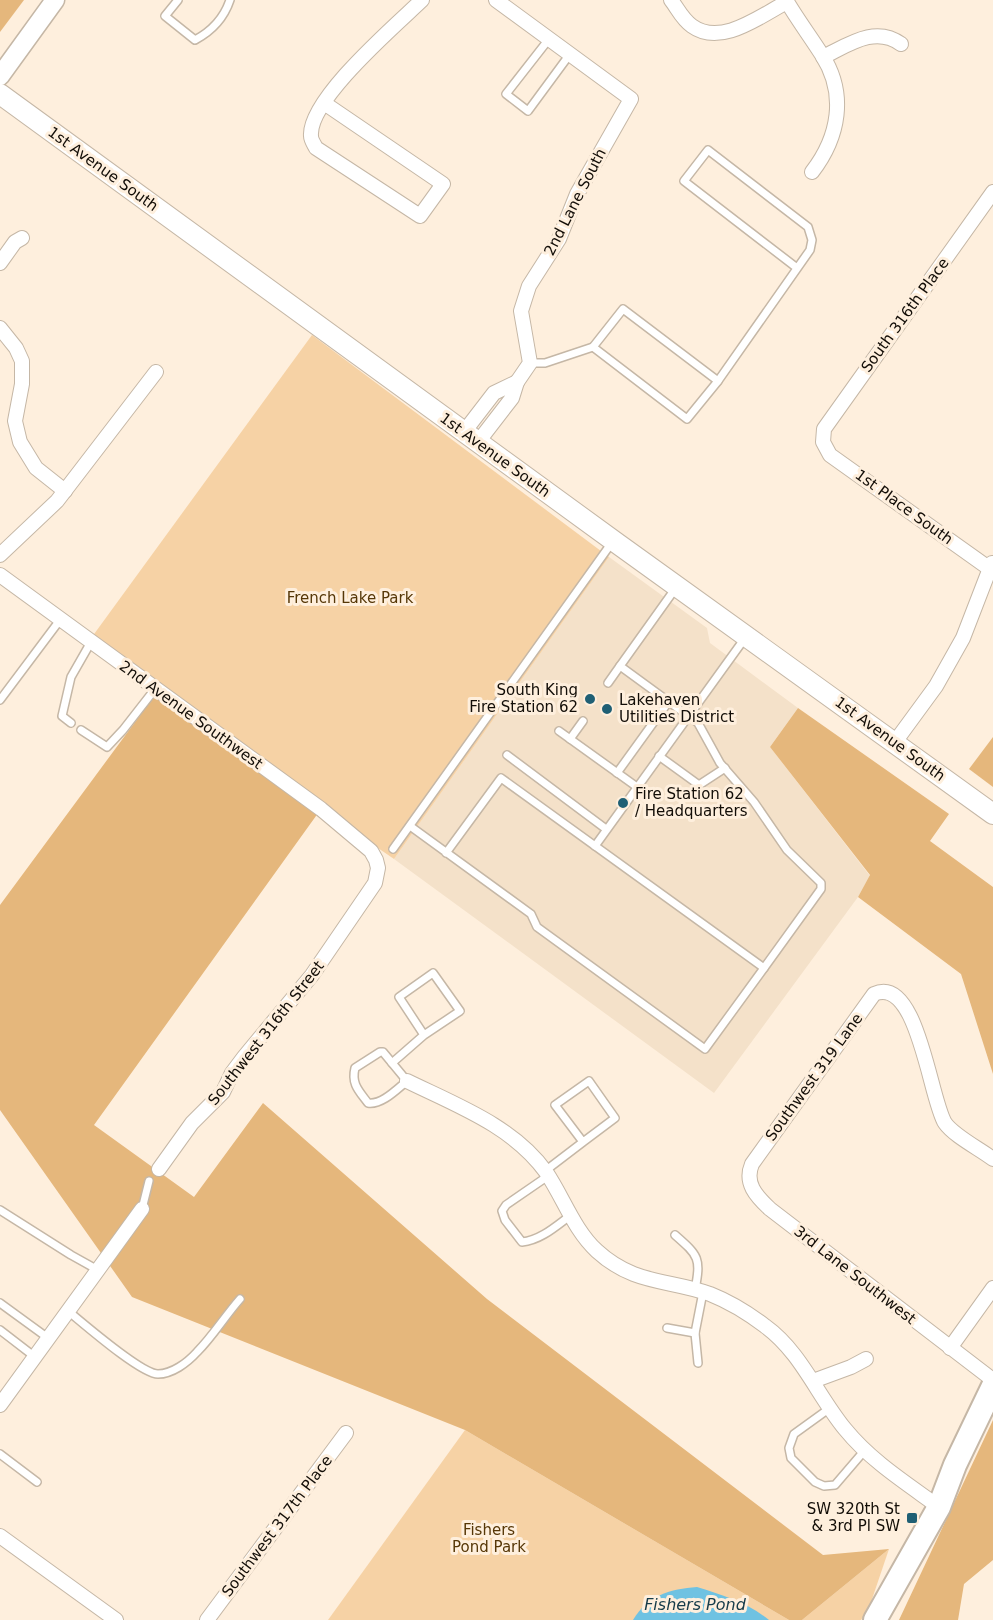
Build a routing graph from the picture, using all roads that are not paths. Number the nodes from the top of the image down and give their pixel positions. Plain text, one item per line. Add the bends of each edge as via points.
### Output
1 (55, 0) edge
2 (178, 0) edge
3 (230, 0) edge
4 (422, 0) edge
5 (496, 0) edge
6 (671, 0) edge
7 (787, 1) edge
8 (549, 39) junction
9 (901, 44) dead end
10 (570, 54) junction
11 (823, 57) junction
12 (0, 76) edge
13 (0, 94) edge
14 (324, 103) junction
15 (812, 172) dead end
16 (993, 192) edge
17 (22, 238) dead end
18 (0, 263) edge
19 (797, 268) junction
20 (0, 328) edge
21 (593, 347) junction
22 (530, 363) junction
23 (156, 372) dead end
24 (718, 381) junction
25 (471, 437) junction
26 (823, 441) joint
27 (65, 490) junction
28 (613, 541) junction
29 (0, 555) edge
30 (991, 565) edge
31 (0, 575) edge
32 (677, 587) junction
33 (60, 620) junction
34 (746, 636) junction
35 (91, 642) junction
36 (620, 666) junction
37 (608, 683) dead end
38 (155, 689) junction
39 (0, 700) edge
40 (669, 701) junction
41 (689, 716) junction
42 (583, 721) dead end
43 (71, 723) dead end
44 (81, 730) dead end
45 (559, 731) dead end
46 (570, 739) junction
47 (895, 742) junction
48 (507, 754) dead end
49 (659, 756) junction
50 (725, 768) junction
51 (617, 773) junction
52 (637, 787) junction
53 (993, 814) edge
54 (410, 826) junction
55 (606, 830) junction
56 (595, 846) junction
57 (393, 849) dead end
58 (447, 853) junction
59 (376, 860) joint
60 (764, 968) junction
61 (424, 1035) junction
62 (392, 1063) junction
63 (407, 1081) junction
64 (583, 1142) junction
65 (759, 1154) joint
66 (993, 1159) edge
67 (159, 1169) dead end
68 (547, 1173) junction
69 (149, 1181) dead end
70 (142, 1209) joint
71 (0, 1210) edge
72 (571, 1215) junction
73 (675, 1235) dead end
74 (98, 1270) junction
75 (993, 1288) edge
76 (699, 1291) junction
77 (240, 1299) dead end
78 (0, 1303) edge
79 (68, 1311) junction
80 (667, 1328) dead end
81 (0, 1330) edge
82 (695, 1333) junction
83 (48, 1338) junction
84 (950, 1348) junction
85 (35, 1357) junction
86 (866, 1359) dead end
87 (698, 1363) dead end
88 (993, 1380) edge
89 (813, 1381) junction
90 (993, 1386) edge
91 (0, 1405) edge
92 (830, 1408) junction
93 (346, 1433) dead end
94 (865, 1450) junction
95 (0, 1454) edge
96 (37, 1482) dead end
97 (939, 1507) junction
98 (0, 1536) edge
99 (116, 1620) edge
100 (207, 1620) edge
101 (876, 1620) edge

1 - 12 street
2 - 3 lane via 165,16 195,40 222,18
4 - 14 street via 341,78
5 - 8 street, 2nd Lane South
6 - 7 street via 687,22 712,34 732,30
7 - 11 street
8 - 10 street, 2nd Lane South
8 - 10 lane via 506,94 528,111
9 - 11 street via 874,35
10 - 22 street, 2nd Lane South via 631,99 577,194 559,239 529,286 520,311
11 - 15 street via 834,84 838,110 828,149
13 - 25 main road, 1st Avenue South
14 - 14 street via 443,184 420,216 316,148 310,137
16 - 26 street, South 316th Place via 824,429
17 - 18 street
19 - 19 lane via 810,250 808,226 708,150 684,181
19 - 24 lane
20 - 27 street via 22,361 15,422 20,442 36,468
21 - 22 lane via 545,363
21 - 24 lane via 687,419
21 - 24 lane via 623,309
22 - 25 street via 517,382 494,393
23 - 27 street
25 - 28 main road, 1st Avenue South
26 - 30 street, 1st Place South via 830,454
27 - 29 street
28 - 32 main road, 1st Avenue South
28 - 54 lane
30 - 47 street via 963,638 936,686
31 - 33 street, 2nd Avenue Southwest
32 - 34 main road, 1st Avenue South
32 - 36 lane
33 - 35 street, 2nd Avenue Southwest
33 - 39 lane
34 - 41 lane
34 - 47 main road, 1st Avenue South
35 - 38 street, 2nd Avenue Southwest
35 - 43 lane via 71,677 62,716
36 - 37 lane
36 - 40 lane
38 - 44 lane via 107,747
38 - 59 street, 2nd Avenue Southwest via 321,809 363,843
40 - 41 lane
40 - 51 lane
41 - 49 lane
41 - 50 lane via 702,729
42 - 46 lane
45 - 46 lane
46 - 51 lane
47 - 53 main road, 1st Avenue South
48 - 55 lane
49 - 50 lane via 699,785
49 - 52 lane
50 - 60 lane via 787,850 822,885
51 - 52 lane
52 - 55 lane
54 - 57 lane
54 - 58 lane
55 - 56 lane
56 - 58 lane via 501,778
56 - 60 lane
58 - 60 lane via 531,914 537,927 705,1049
59 - 67 street, Southwest 316th Street via 378,878 356,913 312,975 235,1068 223,1092 192,1123
61 - 61 lane via 399,997 433,973 460,1011
61 - 62 lane
62 - 63 lane
62 - 63 lane via 380,1052 355,1068 353,1082 368,1103 381,1101
63 - 68 street via 506,1133
64 - 64 lane via 555,1105 589,1081 615,1118
64 - 68 lane
65 - 66 street, Southwest 319 Lane via 874,994 885,992 903,1004 910,1016 945,1122
65 - 84 street, 3rd Lane Southwest via 748,1176 763,1203
68 - 72 street
68 - 72 lane via 506,1205 502,1210 505,1220 522,1242 550,1232
69 - 70 lane
70 - 74 street
71 - 74 lane
72 - 76 street via 590,1243 614,1264 644,1279
73 - 76 lane via 696,1256
74 - 79 street
75 - 84 street
76 - 82 lane
76 - 89 street via 735,1306 768,1328
77 - 79 lane via 197,1352 171,1371 157,1374 126,1357
78 - 83 lane
79 - 83 street
80 - 82 lane
81 - 85 lane
82 - 87 lane
83 - 85 street
84 - 88 street, 3rd Lane Southwest
85 - 91 street
86 - 89 street
89 - 92 street
90 - 97 main road
92 - 94 street
92 - 94 lane via 794,1434 789,1448 792,1458 815,1482 835,1485
93 - 100 street, Southwest 317th Place
94 - 97 street
95 - 96 lane
97 - 101 main road
98 - 99 street

